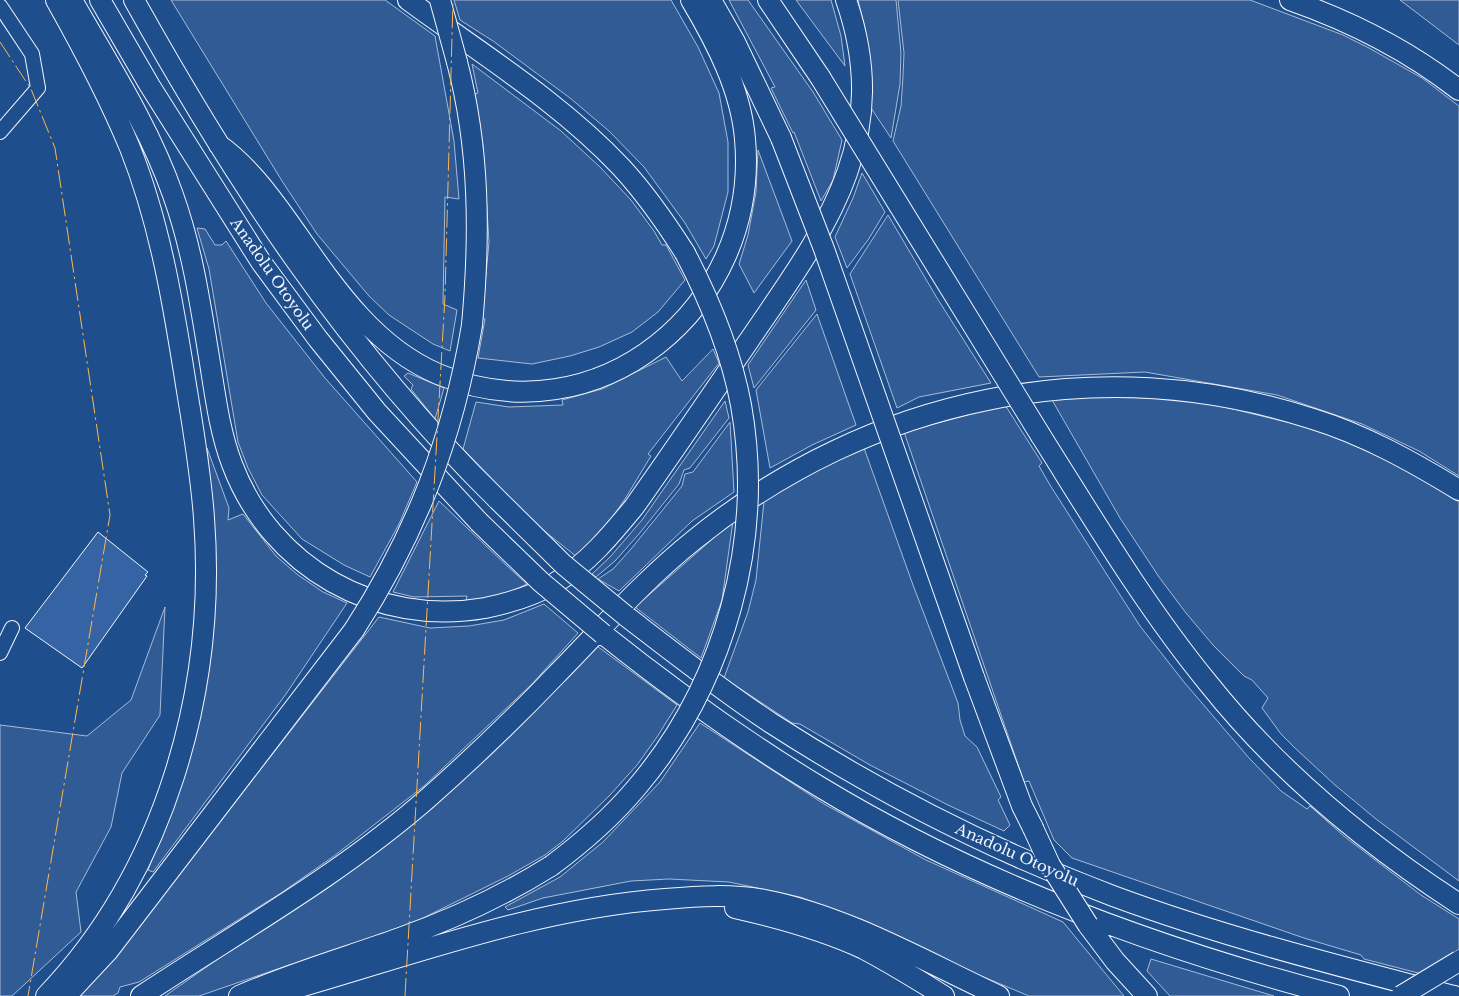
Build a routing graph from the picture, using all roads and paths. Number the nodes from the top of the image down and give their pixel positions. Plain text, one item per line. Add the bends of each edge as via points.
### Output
1 (56, 0) edge
2 (72, 0) edge
3 (100, 0) edge
4 (134, 0) edge
5 (408, 0) edge
6 (440, 0) edge
7 (691, 0) edge
8 (711, 0) edge
9 (768, 0) edge
10 (846, 0) edge
11 (1290, 0) edge
12 (0, 6) edge
13 (1459, 90) edge
14 (0, 132) edge
15 (219, 145) junction
16 (1459, 490) edge
17 (12, 628) dead end
18 (0, 654) edge
19 (651, 900) junction
20 (1459, 904) edge
21 (1459, 961) edge
22 (46, 996) edge
23 (66, 996) edge
24 (141, 996) edge
25 (240, 996) edge
26 (268, 996) edge
27 (944, 996) edge
28 (999, 996) edge
29 (1147, 996) edge
30 (1339, 996) edge
31 (1400, 996) edge
32 (1454, 996) edge

1 - 22 highway via 117,118 156,230 180,342 195,442 205,520 205,559 198,672 184,738 165,802 144,854 118,903 78,960
2 - 10 highway via 139,119 174,196 191,254 218,414 229,457 241,485 267,526 286,548 317,573 361,597 426,612 473,610 518,599 556,582 582,563 605,542 634,507 791,281 821,234 841,191 860,129 861,68
3 - 30 highway, Anadolu Otoyolu, bridge via 261,262 318,339 377,412 479,522 541,582 602,634 682,695 820,787 973,868 1151,940
4 - 15 highway, Anadolu Otoyolu
5 - 25 highway, bridge via 542,98 598,144 640,188 685,253 718,325 741,405 748,466 748,503 738,583 727,624 704,685 664,752 637,788 604,822 551,866 483,905 444,922
6 - 23 highway, bridge via 467,106 476,173 477,263 472,325 460,387 430,484 397,558 354,630 108,951
7 - 15 highway via 725,66 742,118 746,146 745,182 736,232 716,278 695,310 657,347 618,370 584,384 524,392 484,388 456,381 416,363 357,313 238,158
8 - 29 highway, bridge via 781,138 824,249 1022,806 1050,865 1088,925
9 - 20 highway, bridge via 820,77 1148,604 1181,649 1228,706 1314,795 1389,856
11 - 13 highway via 1377,37 1426,65
12 - 14 street via 32,54 38,88
15 - 32 highway, Anadolu Otoyolu, bridge via 279,238 343,327 428,429 564,565 696,670 770,722 820,754 928,813 999,848 1114,896 1238,938
16 - 24 highway via 1395,454 1314,419 1253,402 1167,388 1106,387 1005,396 939,411 874,433 811,461 768,486 693,541 596,633 510,723 400,821 313,886
17 - 18 street
19 - 26 highway via 591,907 525,922
19 - 27 highway via 733,907 807,927 865,950
19 - 28 highway via 730,896 765,900 808,912 872,937
21 - 31 highway, bridge

